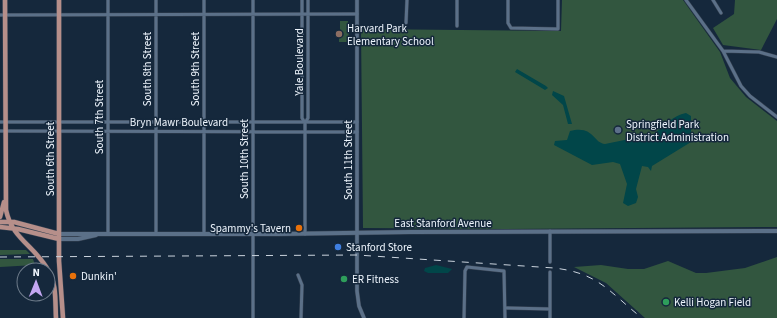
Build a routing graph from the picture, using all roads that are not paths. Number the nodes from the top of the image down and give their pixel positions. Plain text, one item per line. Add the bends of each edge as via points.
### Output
1 (5, 0) edge
2 (59, 0) edge
3 (108, 0) edge
4 (156, 0) edge
5 (204, 0) edge
6 (253, 0) edge
7 (302, 0) edge
8 (308, 0) edge
9 (357, 0) edge
10 (407, 0) edge
11 (457, 0) edge
12 (508, 0) edge
13 (558, 0) edge
14 (686, 0) edge
15 (713, 0) edge
16 (722, 13) dead end
17 (108, 14) junction
18 (156, 14) junction
19 (204, 14) junction
20 (253, 14) junction
21 (302, 14) junction
22 (308, 14) junction
23 (357, 14) junction
24 (59, 15) junction
25 (2, 16) edge
26 (406, 23) dead end
27 (457, 26) dead end
28 (723, 51) junction
29 (777, 52) edge
30 (776, 57) edge
31 (777, 117) edge
32 (2, 122) edge
33 (59, 122) junction
34 (108, 122) junction
35 (156, 122) junction
36 (204, 122) junction
37 (253, 122) junction
38 (357, 122) junction
39 (305, 123) junction
40 (2, 131) edge
41 (59, 131) junction
42 (108, 131) junction
43 (156, 131) junction
44 (204, 131) junction
45 (253, 131) junction
46 (305, 132) junction
47 (357, 132) junction
48 (5, 198) junction
49 (0, 217) edge
50 (0, 222) edge
51 (8, 222) junction
52 (0, 227) edge
53 (11, 228) junction
54 (777, 231) edge
55 (550, 232) junction
56 (357, 233) junction
57 (59, 234) junction
58 (108, 234) junction
59 (156, 234) junction
60 (204, 234) junction
61 (253, 234) junction
62 (305, 234) junction
63 (59, 239) junction
64 (550, 262) dead end
65 (550, 272) dead end
66 (298, 276) dead end
67 (505, 308) junction
68 (550, 309) junction
69 (56, 318) edge
70 (63, 318) edge
71 (253, 318) edge
72 (301, 318) edge
73 (364, 318) edge
74 (464, 318) edge
75 (505, 318) edge
76 (550, 318) edge

1 - 25 main road
2 - 24 main road, South 6th Street
3 - 17 street, South 7th Street
4 - 18 street, South 8th Street
5 - 19 street, South 9th Street
6 - 20 street, South 10th Street
7 - 21 street, Yale Boulevard
8 - 22 street, Yale Boulevard
9 - 23 street, South 11th Street
10 - 26 street
11 - 27 street
12 - 13 street via 509,27 558,29
14 - 28 street
15 - 16 street
17 - 18 street
17 - 24 street
17 - 34 street, South 7th Street
18 - 19 street
18 - 35 street, South 8th Street
19 - 20 street
19 - 36 street, South 9th Street
20 - 21 street
20 - 37 street, South 10th Street
21 - 22 street
21 - 39 street, Yale Boulevard via 302,118
22 - 23 street
22 - 39 street, Yale Boulevard via 308,118
23 - 38 street, South 11th Street
24 - 25 street
24 - 33 main road, South 6th Street
25 - 32 main road
28 - 30 street via 752,52
28 - 31 street via 741,86
29 - 30 street
32 - 33 street, Bryn Mawr Boulevard
32 - 40 main road
33 - 34 street, Bryn Mawr Boulevard
33 - 41 main road, South 6th Street
34 - 35 street, Bryn Mawr Boulevard
34 - 42 street, South 7th Street
35 - 36 street, Bryn Mawr Boulevard
35 - 43 street, South 8th Street
36 - 37 street, Bryn Mawr Boulevard
36 - 44 street, South 9th Street
37 - 39 street, Bryn Mawr Boulevard
37 - 45 street, South 10th Street
38 - 39 street, Bryn Mawr Boulevard
38 - 47 street, South 11th Street
39 - 46 street, Yale Boulevard
40 - 41 street, Bryn Mawr Boulevard
40 - 48 main road
41 - 42 street, Bryn Mawr Boulevard
41 - 57 main road, South 6th Street
42 - 43 street, Bryn Mawr Boulevard
42 - 58 street, South 7th Street
43 - 44 street, Bryn Mawr Boulevard
43 - 59 street, South 8th Street
44 - 45 street, Bryn Mawr Boulevard
44 - 60 street, South 9th Street
45 - 46 street, Bryn Mawr Boulevard
45 - 61 street, South 10th Street
46 - 47 street, Bryn Mawr Boulevard
46 - 62 street, Yale Boulevard
47 - 56 street, South 11th Street
48 - 49 main road
48 - 51 main road
50 - 51 main road, East Stanford Avenue
51 - 53 main road
51 - 57 main road, East Stanford Avenue
52 - 53 main road, East Stanford Avenue
53 - 63 main road, East Stanford Avenue
53 - 69 main road via 48,270 53,282
54 - 55 main road, East Stanford Avenue
55 - 56 main road, East Stanford Avenue
55 - 64 street
56 - 62 main road, East Stanford Avenue
56 - 73 street, South 11th Street via 357,291
57 - 58 main road, East Stanford Avenue
57 - 63 main road, South 6th Street
58 - 59 main road, East Stanford Avenue
58 - 63 main road, East Stanford Avenue
59 - 60 main road, East Stanford Avenue
60 - 61 main road, East Stanford Avenue
61 - 62 main road, East Stanford Avenue
61 - 71 street, South 10th Street
63 - 70 main road, South 6th Street
65 - 68 street
66 - 72 street via 302,285
67 - 68 street
67 - 74 street via 504,271 467,268
67 - 75 street
68 - 76 street

